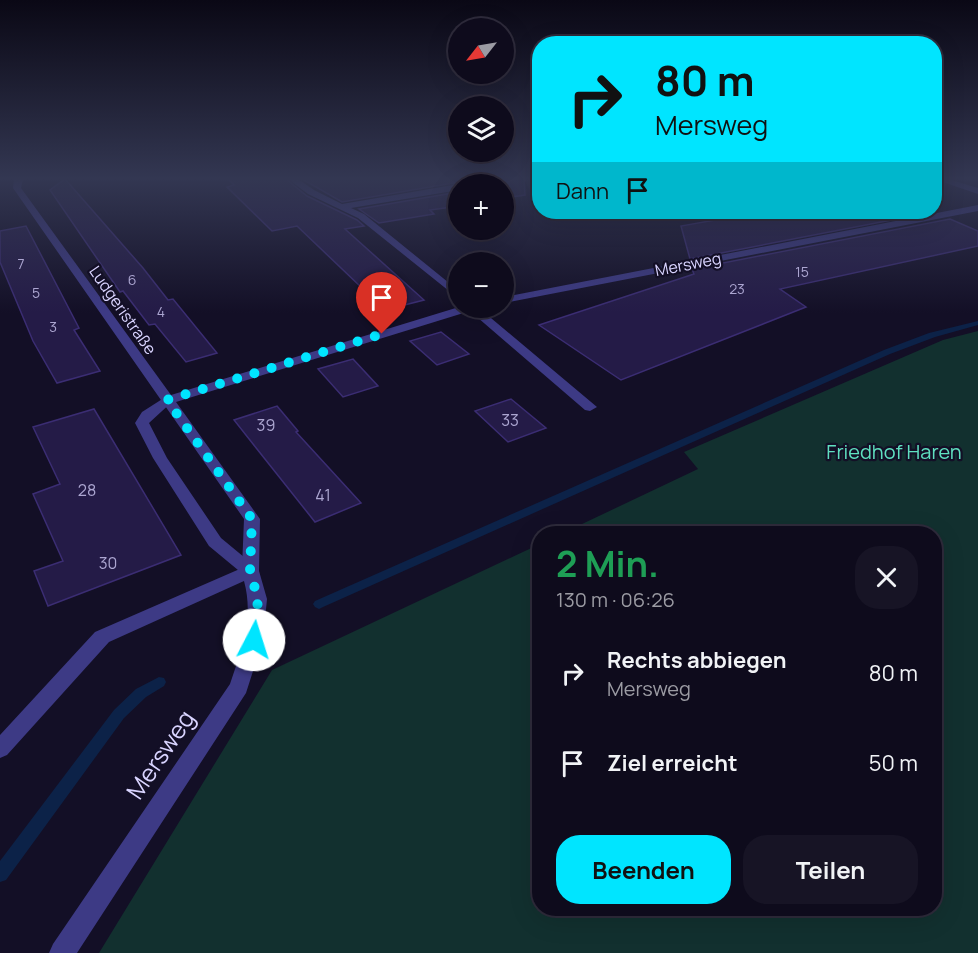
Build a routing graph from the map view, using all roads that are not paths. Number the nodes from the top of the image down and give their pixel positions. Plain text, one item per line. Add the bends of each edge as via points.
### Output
1 (42, 223) edge
2 (370, 223) edge
3 (898, 223) edge
4 (448, 287) edge
5 (514, 298) edge
6 (448, 314) edge
7 (485, 318) edge
8 (167, 400) junction
9 (590, 406) dead end
10 (250, 571) junction
11 (0, 749) edge
12 (62, 953) edge

1 - 8 street, Ludgeristraße
2 - 4 street
3 - 5 street, Mersweg
6 - 8 street
7 - 9 street
8 - 10 street, Mersweg via 252,519
8 - 10 street via 142,423 215,542
10 - 11 street via 102,638
10 - 12 street, Mersweg via 258,599 254,640 239,687

